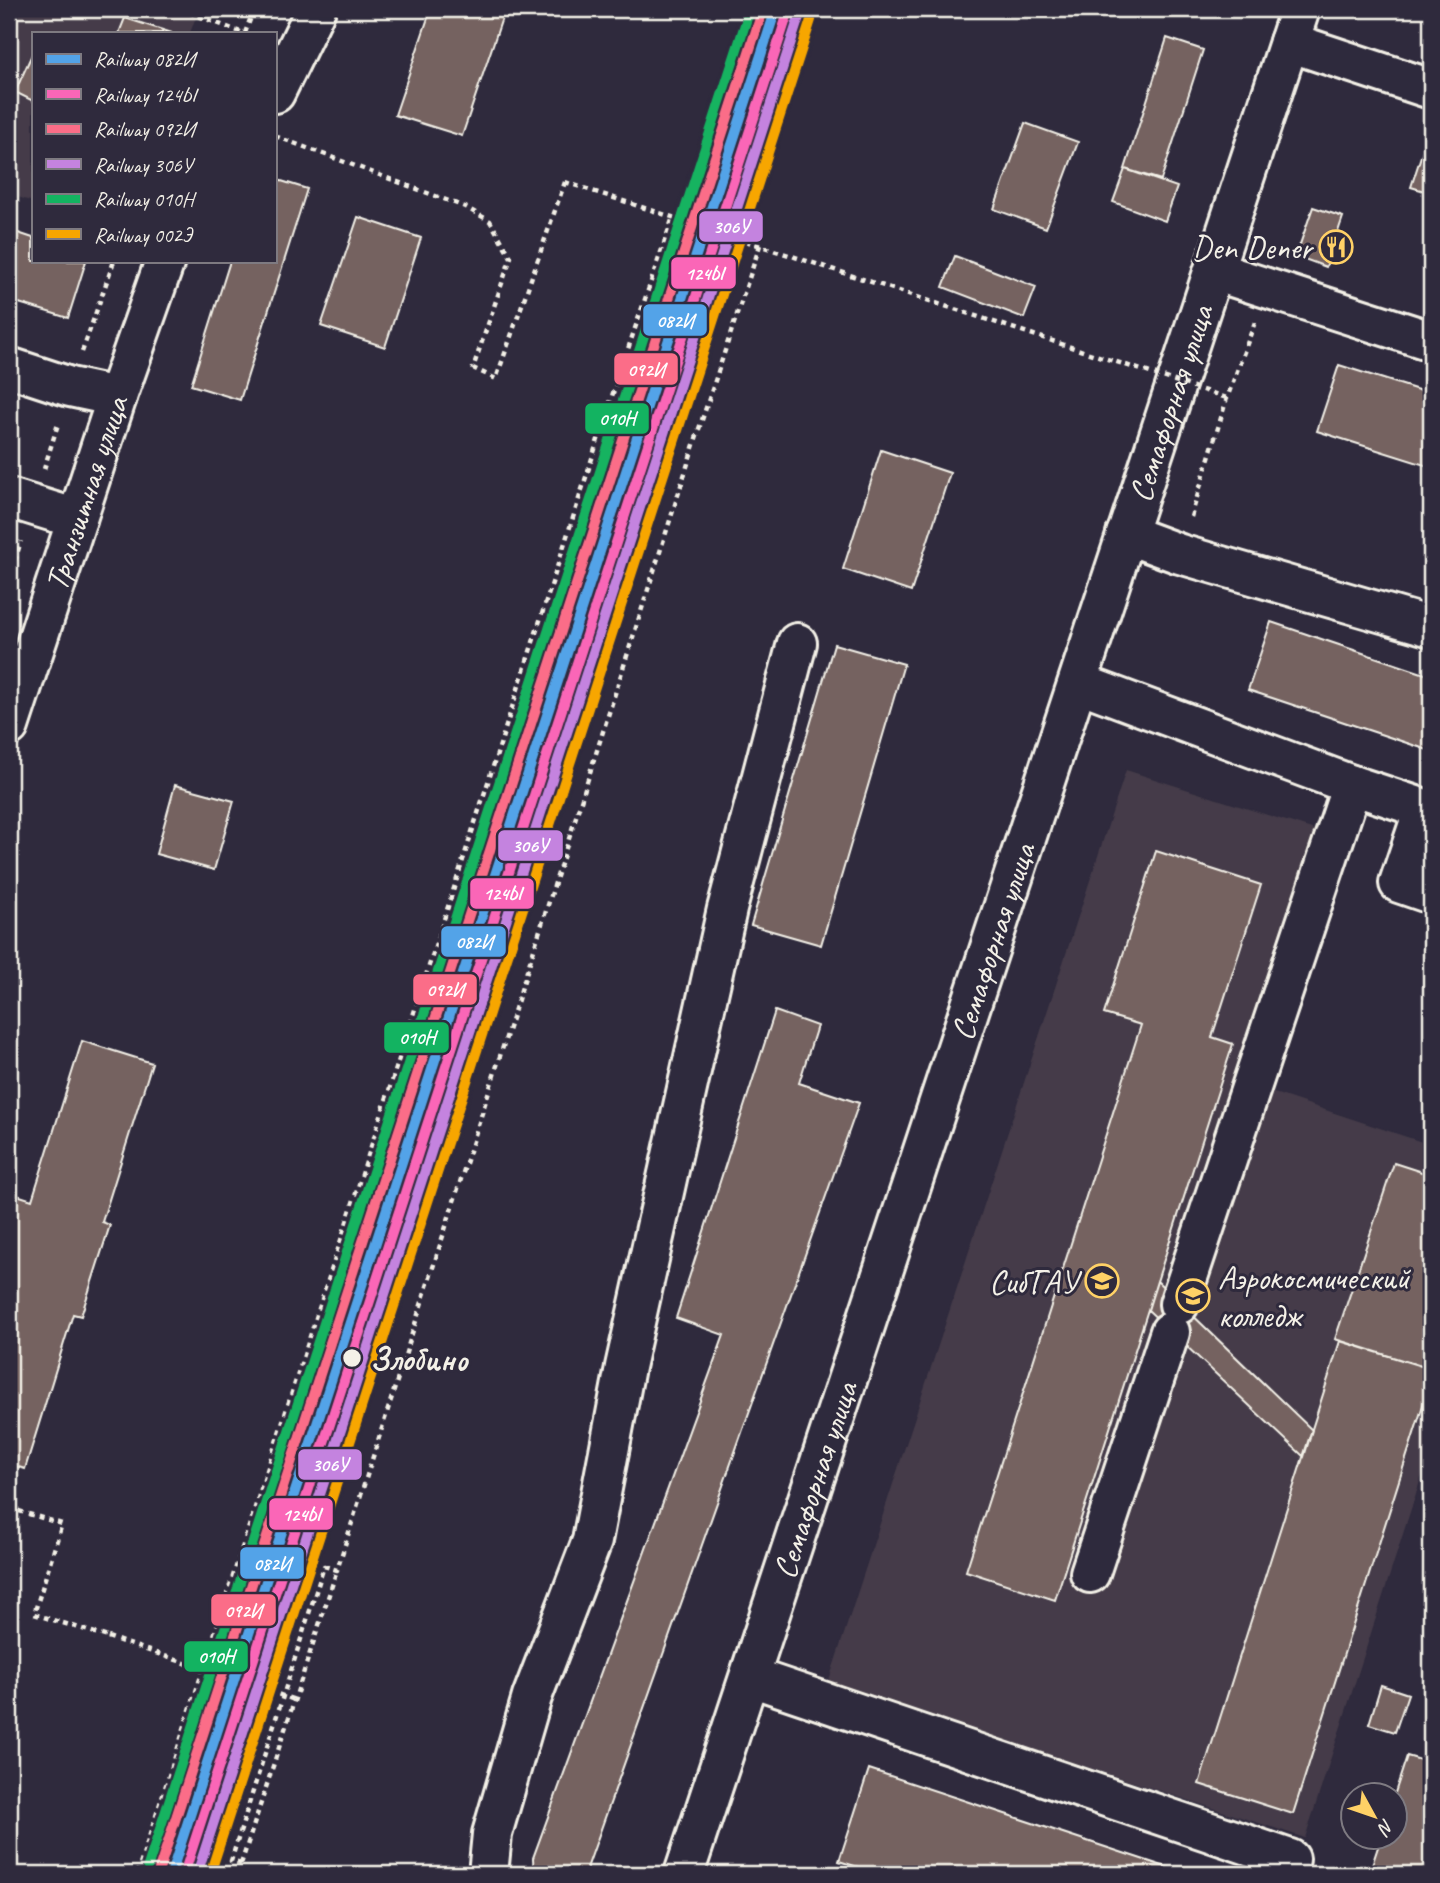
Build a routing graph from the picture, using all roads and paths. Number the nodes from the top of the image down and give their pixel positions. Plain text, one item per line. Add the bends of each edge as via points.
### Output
1 (180, 9) edge
2 (254, 9) edge
3 (316, 9) edge
4 (1295, 26) edge
5 (241, 32) edge
6 (244, 32) edge
7 (1431, 89) edge
8 (276, 91) edge
9 (276, 136) edge
10 (673, 217) junction
11 (760, 245) junction
12 (165, 262) edge
13 (1214, 271) junction
14 (1259, 312) dead end
15 (1431, 341) edge
16 (9, 367) edge
17 (117, 397) junction
18 (1227, 398) junction
19 (9, 498) edge
20 (77, 519) junction
21 (1189, 521) dead end
22 (1126, 534) junction
23 (1431, 627) edge
24 (797, 643) dead end
25 (1079, 683) junction
26 (9, 726) edge
27 (1352, 785) junction
28 (1428, 810) edge
29 (1431, 894) edge
30 (9, 1508) edge
31 (244, 1542) junction
32 (337, 1570) junction
33 (1090, 1573) dead end
34 (202, 1669) junction
35 (751, 1677) junction
36 (295, 1700) junction
37 (156, 1816) junction
38 (1290, 1859) dead end
39 (241, 1864) junction
40 (137, 1874) edge
41 (238, 1874) edge
42 (488, 1874) edge
43 (684, 1874) edge

1 - 5 path
2 - 6 path
3 - 8 main road
4 - 7 main road
4 - 13 main road, Семафорная улица
9 - 10 path, bridge via 465,207 490,221 511,257 473,368 496,379 565,182
10 - 11 path, bridge
10 - 31 path
11 - 18 path, bridge
11 - 32 path
12 - 17 main road, Транзитная улица
13 - 15 main road
13 - 22 main road, Семафорная улица
14 - 18 path
16 - 17 main road
17 - 20 main road, Транзитная улица
18 - 21 path
19 - 20 main road
20 - 26 main road, Транзитная улица
22 - 23 main road
22 - 25 main road, Семафорная улица
24 - 42 main road via 727,909 625,1367 592,1541 532,1697 492,1834
25 - 27 main road
25 - 35 main road, Семафорная улица
27 - 28 main road
27 - 33 main road
28 - 29 main road via 1399,883
30 - 34 path, bridge via 62,1524 34,1614
31 - 34 path
31 - 37 path via 253,1545 164,1818
32 - 36 path
32 - 39 path via 324,1566 231,1861
34 - 36 path, bridge
34 - 37 path
35 - 38 main road
35 - 43 main road, Семафорная улица
36 - 39 path
37 - 40 path
39 - 41 path

